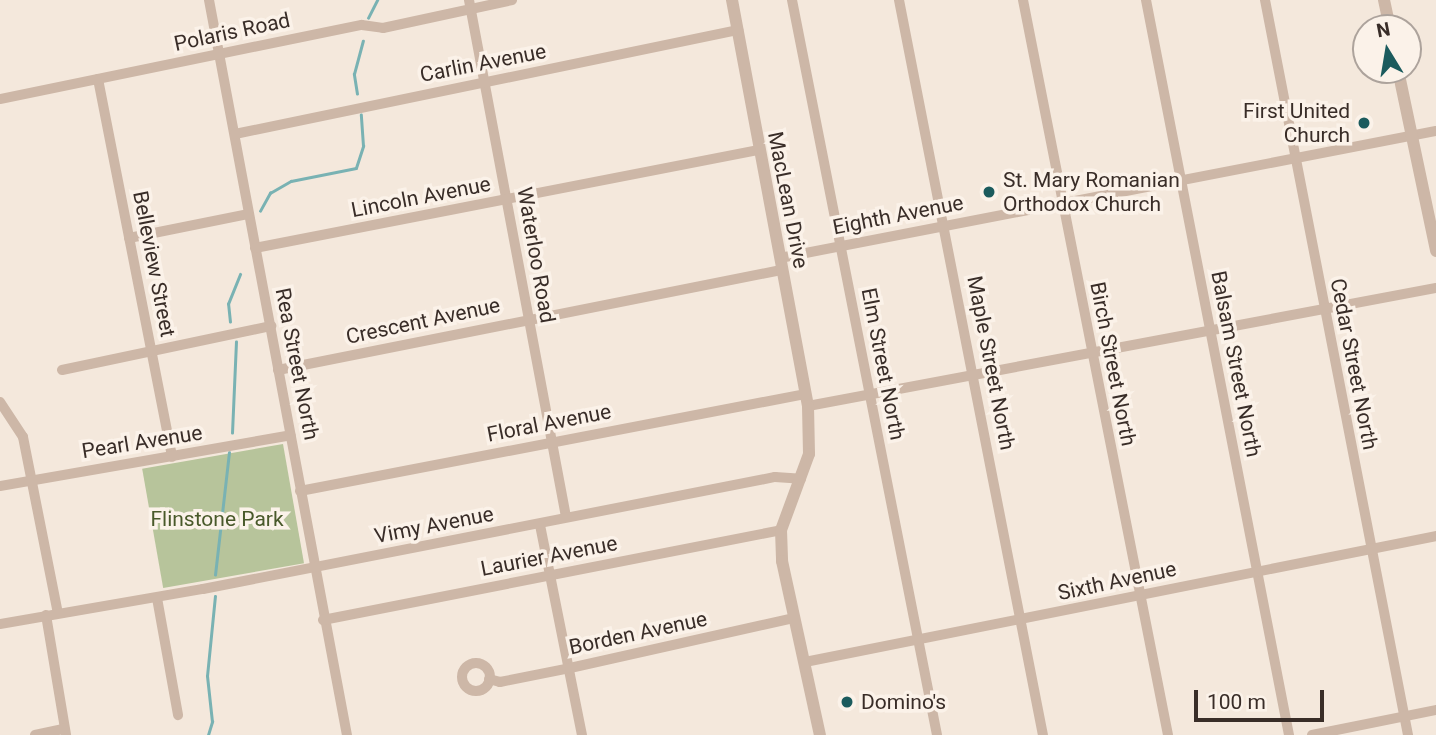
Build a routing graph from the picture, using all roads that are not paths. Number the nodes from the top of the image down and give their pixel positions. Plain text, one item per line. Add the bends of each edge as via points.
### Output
1 (209, 0) edge
2 (512, 0) edge
3 (732, 0) edge
4 (792, 0) edge
5 (899, 0) edge
6 (1023, 0) edge
7 (1146, 0) edge
8 (1265, 0) edge
9 (470, 4) edge
10 (738, 30) junction
11 (220, 54) junction
12 (98, 79) junction
13 (486, 82) junction
14 (1401, 84) edge
15 (0, 99) edge
16 (1436, 131) edge
17 (235, 134) junction
18 (1411, 136) junction
19 (758, 150) junction
20 (1297, 157) junction
21 (1182, 180) junction
22 (507, 200) junction
23 (1061, 203) junction
24 (248, 214) junction
25 (944, 226) junction
26 (129, 238) junction
27 (840, 246) junction
28 (255, 248) junction
29 (1436, 251) edge
30 (781, 264) junction
31 (1436, 288) edge
32 (1324, 308) junction
33 (528, 319) junction
34 (271, 326) junction
35 (1210, 330) junction
36 (151, 353) junction
37 (1091, 353) junction
38 (62, 370) dead end
39 (278, 370) junction
40 (974, 375) junction
41 (870, 394) junction
42 (806, 400) junction
43 (0, 402) edge
44 (291, 435) junction
45 (552, 442) junction
46 (172, 457) junction
47 (31, 479) junction
48 (801, 479) junction
49 (0, 486) edge
50 (300, 491) junction
51 (566, 517) junction
52 (540, 525) junction
53 (781, 530) junction
54 (1436, 536) edge
55 (1370, 548) junction
56 (313, 567) junction
57 (1255, 570) junction
58 (548, 576) junction
59 (1140, 597) junction
60 (157, 598) junction
61 (58, 613) junction
62 (46, 615) junction
63 (794, 618) junction
64 (323, 620) junction
65 (1021, 620) junction
66 (0, 624) edge
67 (918, 640) junction
68 (805, 662) junction
69 (570, 668) junction
70 (489, 679) dead end
71 (1436, 710) edge
72 (178, 715) dead end
73 (1404, 717) junction
74 (65, 732) edge
75 (35, 735) edge
76 (347, 735) edge
77 (582, 735) edge
78 (820, 735) edge
79 (937, 735) edge
80 (1043, 735) edge
81 (1167, 735) edge
82 (1289, 735) edge
83 (1312, 735) edge
84 (1408, 735) edge

1 - 11 street, Rea Street North
2 - 9 street, Polaris Road
3 - 10 street, MacLean Drive
4 - 27 street, Elm Street North
5 - 25 street, Maple Street North
6 - 23 street, Birch Street North
7 - 21 street, Balsam Street North
8 - 20 street, Cedar Street North
9 - 11 street, Polaris Road via 383,28 362,25
9 - 13 street, Waterloo Road
10 - 13 street, Carlin Avenue
10 - 19 street, MacLean Drive
11 - 12 street, Polaris Road
11 - 17 street, Rea Street North
12 - 15 street, Polaris Road
12 - 26 street, Belleview Street
13 - 17 street, Carlin Avenue
13 - 22 street, Waterloo Road
14 - 18 street
16 - 18 street, Eighth Avenue
17 - 24 street, Rea Street North
18 - 20 street, Eighth Avenue
18 - 29 street
19 - 22 street, Lincoln Avenue
19 - 30 street, MacLean Drive
20 - 21 street, Eighth Avenue
20 - 32 street, Cedar Street North
21 - 23 street, Eighth Avenue
21 - 35 street, Balsam Street North
22 - 28 street, Lincoln Avenue
22 - 33 street, Waterloo Road
23 - 25 street, Eighth Avenue
23 - 37 street, Birch Street North
24 - 26 street
24 - 28 street, Rea Street North
25 - 27 street, Eighth Avenue
25 - 40 street, Maple Street North
26 - 36 street, Belleview Street
27 - 30 street, Eighth Avenue
27 - 41 street, Elm Street North
28 - 34 street, Rea Street North
30 - 33 street, Crescent Avenue
30 - 42 street, MacLean Drive
31 - 32 street, Floral Avenue
32 - 35 street, Floral Avenue
32 - 55 street, Cedar Street North
33 - 39 street, Crescent Avenue
33 - 45 street, Waterloo Road
34 - 36 street
34 - 39 street, Rea Street North
35 - 37 street, Floral Avenue
35 - 57 street, Balsam Street North
36 - 38 street
36 - 46 street, Belleview Street
37 - 40 street, Floral Avenue
37 - 59 street, Birch Street North
39 - 44 street, Rea Street North
40 - 41 street, Floral Avenue
40 - 65 street, Maple Street North
41 - 42 street, Floral Avenue
41 - 67 street, Elm Street North
42 - 45 street, Floral Avenue
42 - 48 street via 809,454
43 - 47 street via 23,436
44 - 46 street, Pearl Avenue
44 - 50 street, Rea Street North
45 - 50 street, Floral Avenue
45 - 51 street, Waterloo Road
46 - 47 street, Pearl Avenue
47 - 49 street, Pearl Avenue
47 - 61 street
48 - 51 street, Vimy Avenue via 775,477
48 - 53 street
50 - 56 street, Rea Street North
51 - 52 street, Vimy Avenue
52 - 56 street, Vimy Avenue
52 - 58 street
53 - 58 street, Laurier Avenue
53 - 63 street via 782,561
54 - 55 street, Sixth Avenue
55 - 57 street, Sixth Avenue
55 - 73 street, Cedar Street North
56 - 60 street, Vimy Avenue
56 - 64 street, Rea Street North
57 - 59 street, Sixth Avenue
57 - 82 street, Balsam Street North
58 - 64 street, Laurier Avenue
58 - 69 street
59 - 65 street, Sixth Avenue
59 - 81 street, Birch Street North
60 - 61 street, Vimy Avenue
60 - 72 street
61 - 62 street, Vimy Avenue
62 - 66 street, Vimy Avenue
62 - 74 street
63 - 68 street
63 - 69 street, Borden Avenue
64 - 76 street, Rea Street North
65 - 67 street, Sixth Avenue
65 - 80 street, Maple Street North
67 - 68 street, Sixth Avenue
67 - 79 street, Elm Street North
68 - 78 street
69 - 70 street, Borden Avenue via 500,682
69 - 77 street
71 - 73 street
73 - 83 street
73 - 84 street, Cedar Street North
74 - 75 street

